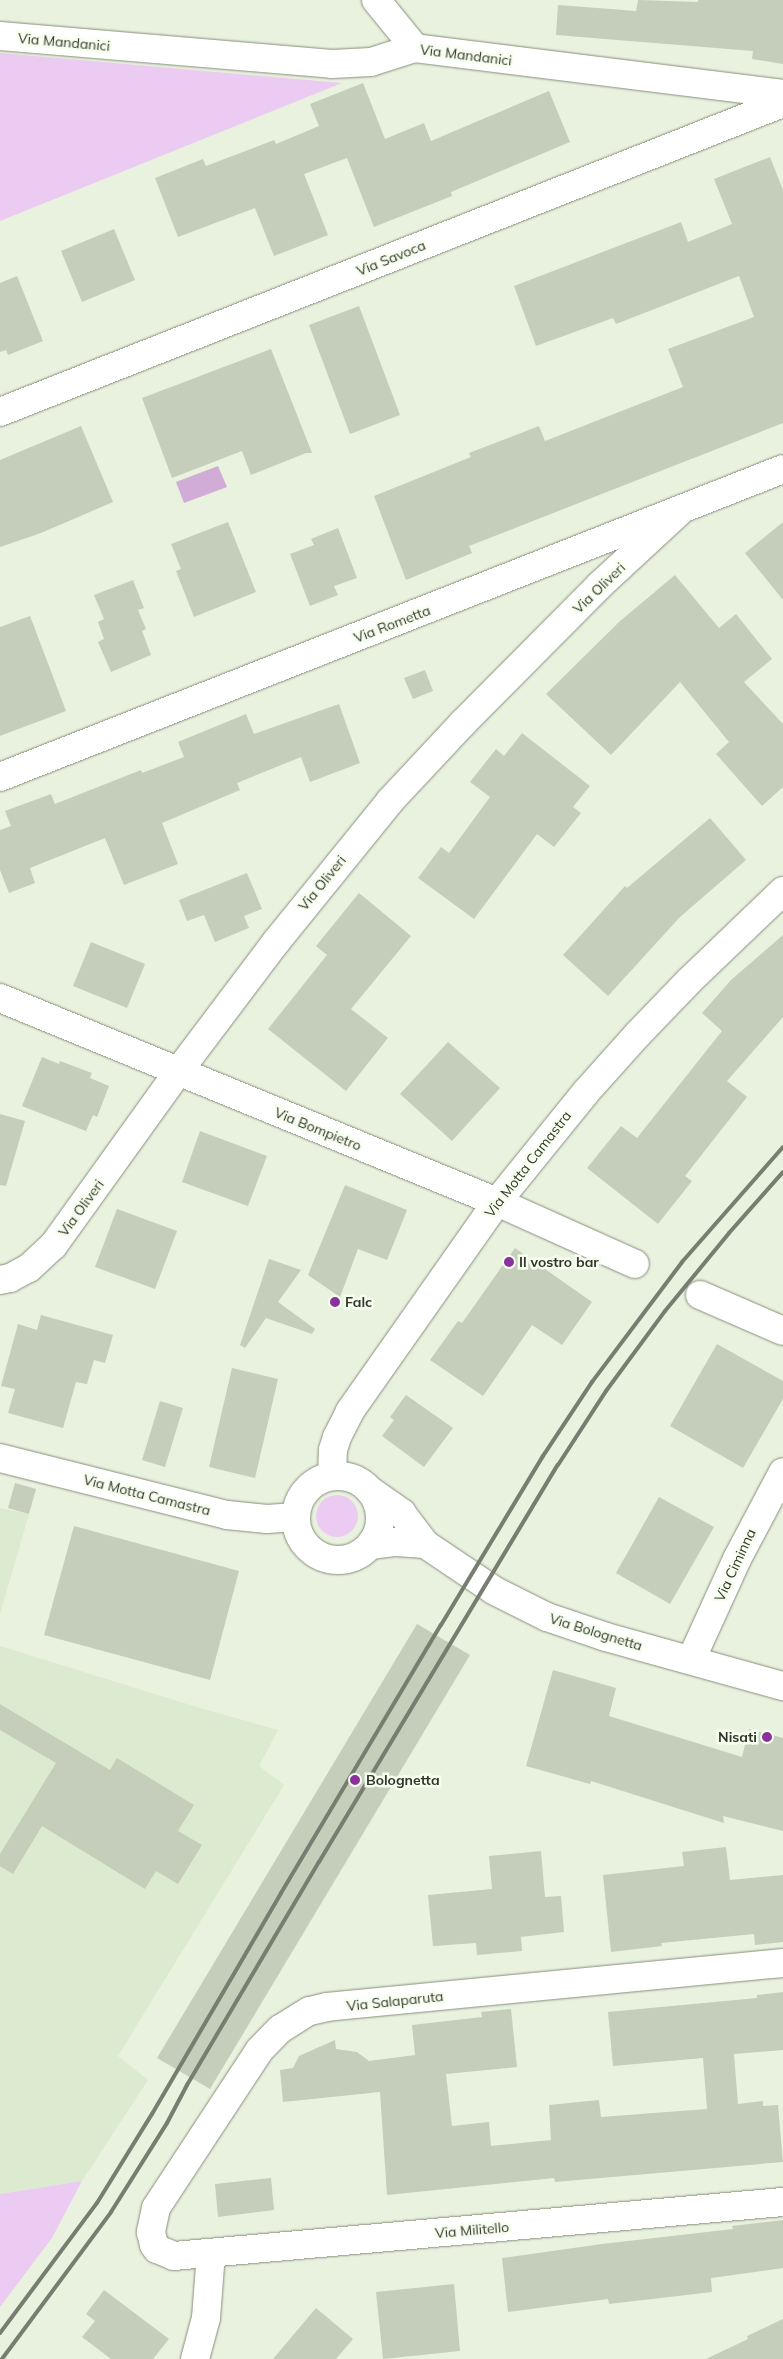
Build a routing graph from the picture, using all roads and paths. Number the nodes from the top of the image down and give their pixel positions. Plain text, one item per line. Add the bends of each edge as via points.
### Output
1 (376, 0) edge
2 (0, 36) edge
3 (415, 48) junction
4 (783, 94) edge
5 (783, 103) edge
6 (0, 412) edge
7 (783, 470) edge
8 (680, 511) junction
9 (0, 777) edge
10 (783, 891) edge
11 (0, 998) edge
12 (178, 1072) junction
13 (497, 1202) junction
14 (634, 1264) dead end
15 (0, 1280) edge
16 (700, 1295) dead end
17 (782, 1330) edge
18 (0, 1458) edge
19 (783, 1472) edge
20 (332, 1476) junction
21 (371, 1491) junction
22 (296, 1517) junction
23 (425, 1544) junction
24 (370, 1545) junction
25 (691, 1660) junction
26 (783, 1686) edge
27 (783, 1963) edge
28 (783, 2202) edge
29 (162, 2253) joint
30 (211, 2253) junction
31 (195, 2359) edge

1 - 3 street
2 - 3 street, Via Mandanici via 332,64 371,62
3 - 4 street, Via Mandanici
5 - 6 street, Via Savoca
7 - 8 street, Via Rometta
8 - 9 street, Via Rometta
8 - 12 street, Via Oliveri via 463,723 390,801 304,904
10 - 13 street, Via Motta Camastra via 631,1041
11 - 12 street, Via Bompietro
12 - 13 street, Via Bompietro
12 - 15 street, Via Oliveri via 53,1246 29,1268
13 - 14 street, Via Bompietro
13 - 20 street, Via Motta Camastra via 350,1412 335,1444
16 - 17 street
18 - 22 street, Via Motta Camastra via 227,1515 267,1519
19 - 25 street, Via Ciminna via 737,1559
20 - 21 street via 360,1481
20 - 22 street via 318,1480 306,1490 298,1502
21 - 23 street, Via Bolognetta via 402,1513
21 - 24 street via 378,1504 380,1518 378,1532
22 - 24 street via 298,1532 316,1554 330,1559 352,1557
23 - 24 street, Via Bolognetta via 396,1542
23 - 25 street, Via Bolognetta via 495,1591 540,1614 586,1631
25 - 26 street, Via Bolognetta
27 - 29 street, Via Salaparuta via 326,2008 299,2016 280,2029 259,2051 156,2208 151,2232 154,2245
28 - 30 street, Via Militello
29 - 30 street, Via Militello via 174,2256
30 - 31 street via 206,2318

